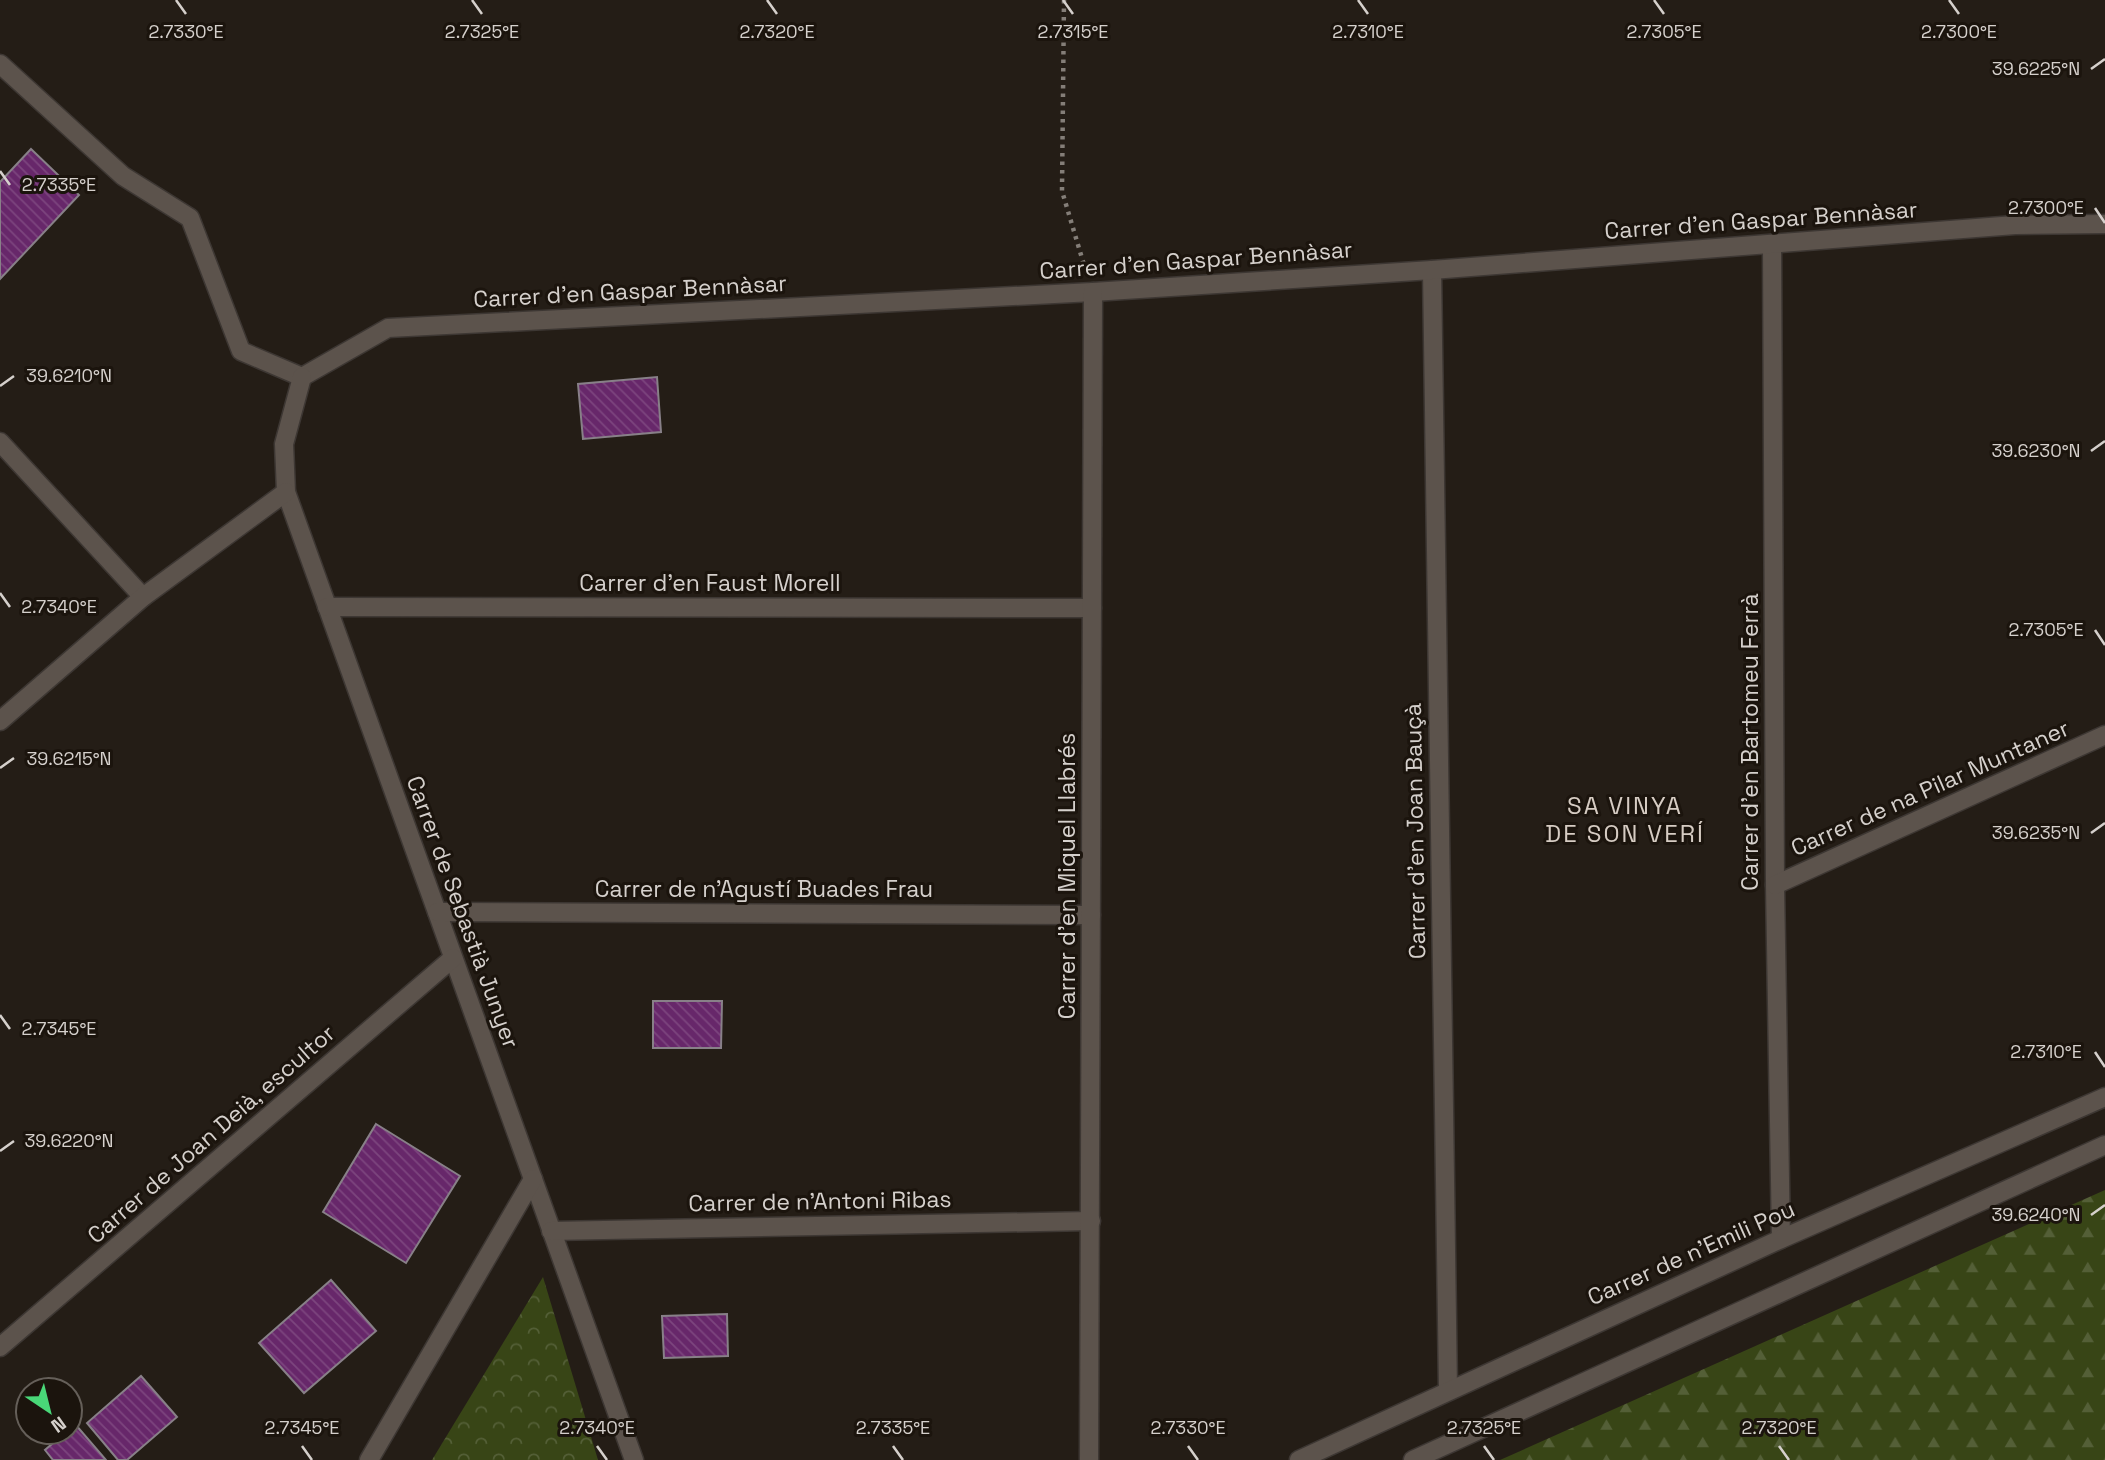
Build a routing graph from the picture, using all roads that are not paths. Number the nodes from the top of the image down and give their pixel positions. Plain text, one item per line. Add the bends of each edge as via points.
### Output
1 (0, 64) edge
2 (2105, 224) edge
3 (1772, 244) junction
4 (1432, 270) junction
5 (1093, 292) junction
6 (302, 377) junction
7 (0, 442) edge
8 (286, 492) junction
9 (143, 597) junction
10 (327, 607) junction
11 (1092, 608) junction
12 (0, 721) edge
13 (2105, 736) edge
14 (1775, 885) junction
15 (437, 912) junction
16 (1091, 915) junction
17 (453, 958) junction
18 (2105, 1097) edge
19 (2105, 1145) edge
20 (533, 1179) junction
21 (1091, 1221) junction
22 (551, 1231) junction
23 (1781, 1239) junction
24 (0, 1347) edge
25 (1448, 1390) junction
26 (369, 1460) edge
27 (634, 1460) edge
28 (1090, 1460) edge
29 (1299, 1460) edge
30 (1413, 1460) edge

1 - 6 street via 123,176 190,218 241,351
2 - 3 street, Carrer d'en Gaspar Bennàsar via 2015,225
3 - 4 street, Carrer d'en Gaspar Bennàsar
3 - 14 street, Carrer d'en Bartomeu Ferrà
4 - 5 street, Carrer d'en Gaspar Bennàsar
4 - 25 street, Carrer d'en Joan Bauçà
5 - 6 street, Carrer d'en Gaspar Bennàsar via 388,328
5 - 11 street, Carrer d'en Miquel Llabrés
6 - 8 street, Carrer de Sebastià Junyer via 284,444
7 - 9 street
8 - 9 street
8 - 10 street, Carrer de Sebastià Junyer
9 - 12 street
10 - 11 street, Carrer d'en Faust Morell
10 - 15 street, Carrer de Sebastià Junyer
11 - 16 street, Carrer d'en Miquel Llabrés
13 - 14 street, Carrer de na Pilar Muntaner
14 - 23 street, Carrer d'en Bartomeu Ferrà
15 - 16 street, Carrer de n'Agustí Buades Frau
15 - 17 street, Carrer de Sebastià Junyer
16 - 21 street, Carrer d'en Miquel Llabrés
17 - 20 street, Carrer de Sebastià Junyer
17 - 24 street, Carrer de Joan Deià, escultor
18 - 23 street, Carrer de n'Emili Pou
19 - 30 street
20 - 22 street, Carrer de Sebastià Junyer
20 - 26 street
21 - 22 street, Carrer de n'Antoni Ribas
21 - 28 street, Carrer d'en Miquel Llabrés
22 - 27 street, Carrer de Sebastià Junyer
23 - 25 street, Carrer de n'Emili Pou
25 - 29 street, Carrer de n'Emili Pou

